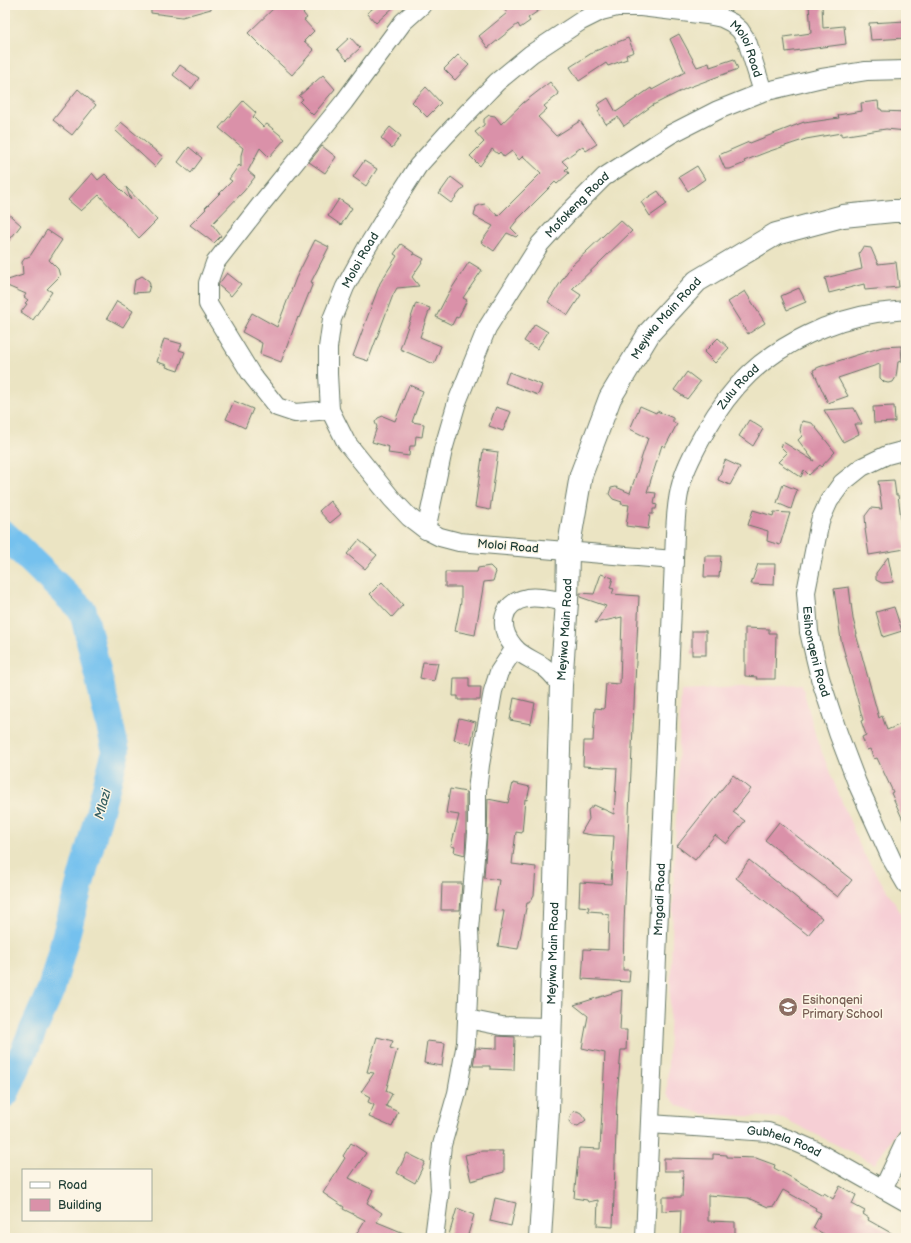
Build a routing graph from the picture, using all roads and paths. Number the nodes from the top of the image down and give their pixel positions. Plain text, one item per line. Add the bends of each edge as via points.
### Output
1 (422, 5) edge
2 (906, 70) edge
3 (763, 92) junction
4 (906, 211) edge
5 (906, 310) edge
6 (330, 410) junction
7 (906, 450) edge
8 (426, 530) junction
9 (568, 551) junction
10 (674, 560) junction
11 (567, 602) junction
12 (515, 648) junction
13 (561, 685) junction
14 (906, 884) edge
15 (468, 1019) junction
16 (550, 1027) junction
17 (650, 1124) junction
18 (906, 1140) edge
19 (883, 1189) junction
20 (906, 1202) edge
21 (434, 1238) edge
22 (540, 1238) edge
23 (644, 1238) edge

1 - 6 street via 403,22 344,102 257,209 216,263 208,283 208,304 251,374 277,407 295,412
2 - 3 street, Mofokeng Road via 866,71 829,76
3 - 6 street, Moloi Road via 747,41 740,30 722,18 707,15 641,7 617,7 601,11 581,21 531,54 497,82 418,166 366,249 345,287 332,319 328,348
3 - 8 street, Mofokeng Road via 718,110 671,134 610,174 570,211 540,244 487,328 460,394
4 - 9 street, Meyiwa Main Road via 843,216 776,234 697,281 650,332 610,398 581,475
5 - 10 street, Zulu Road via 875,313 814,331 781,349 749,374 718,410 694,450 682,482 676,517
6 - 8 street, Moloi Road via 346,442 409,518
7 - 14 street, Esihonqeni Road via 887,455 862,467 842,483 829,501 820,521 806,592 809,632 820,678 838,733 857,783 892,860
8 - 9 street, Moloi Road via 459,542
9 - 10 street, Moloi Road
9 - 11 street, Meyiwa Main Road
10 - 17 street, Mngadi Road
11 - 12 street via 529,598 511,606 504,615 503,627
11 - 13 street, Meyiwa Main Road
12 - 13 street via 544,667
12 - 15 street via 499,672 492,691 480,765 470,922
13 - 16 street, Meyiwa Main Road
15 - 16 street via 502,1026
15 - 21 street via 461,1075 442,1145
16 - 22 street, Meyiwa Main Road
17 - 19 street, Gubhela Road via 768,1132 814,1150
17 - 23 street, Mngadi Road
18 - 19 street
19 - 20 street, Gubhela Road

